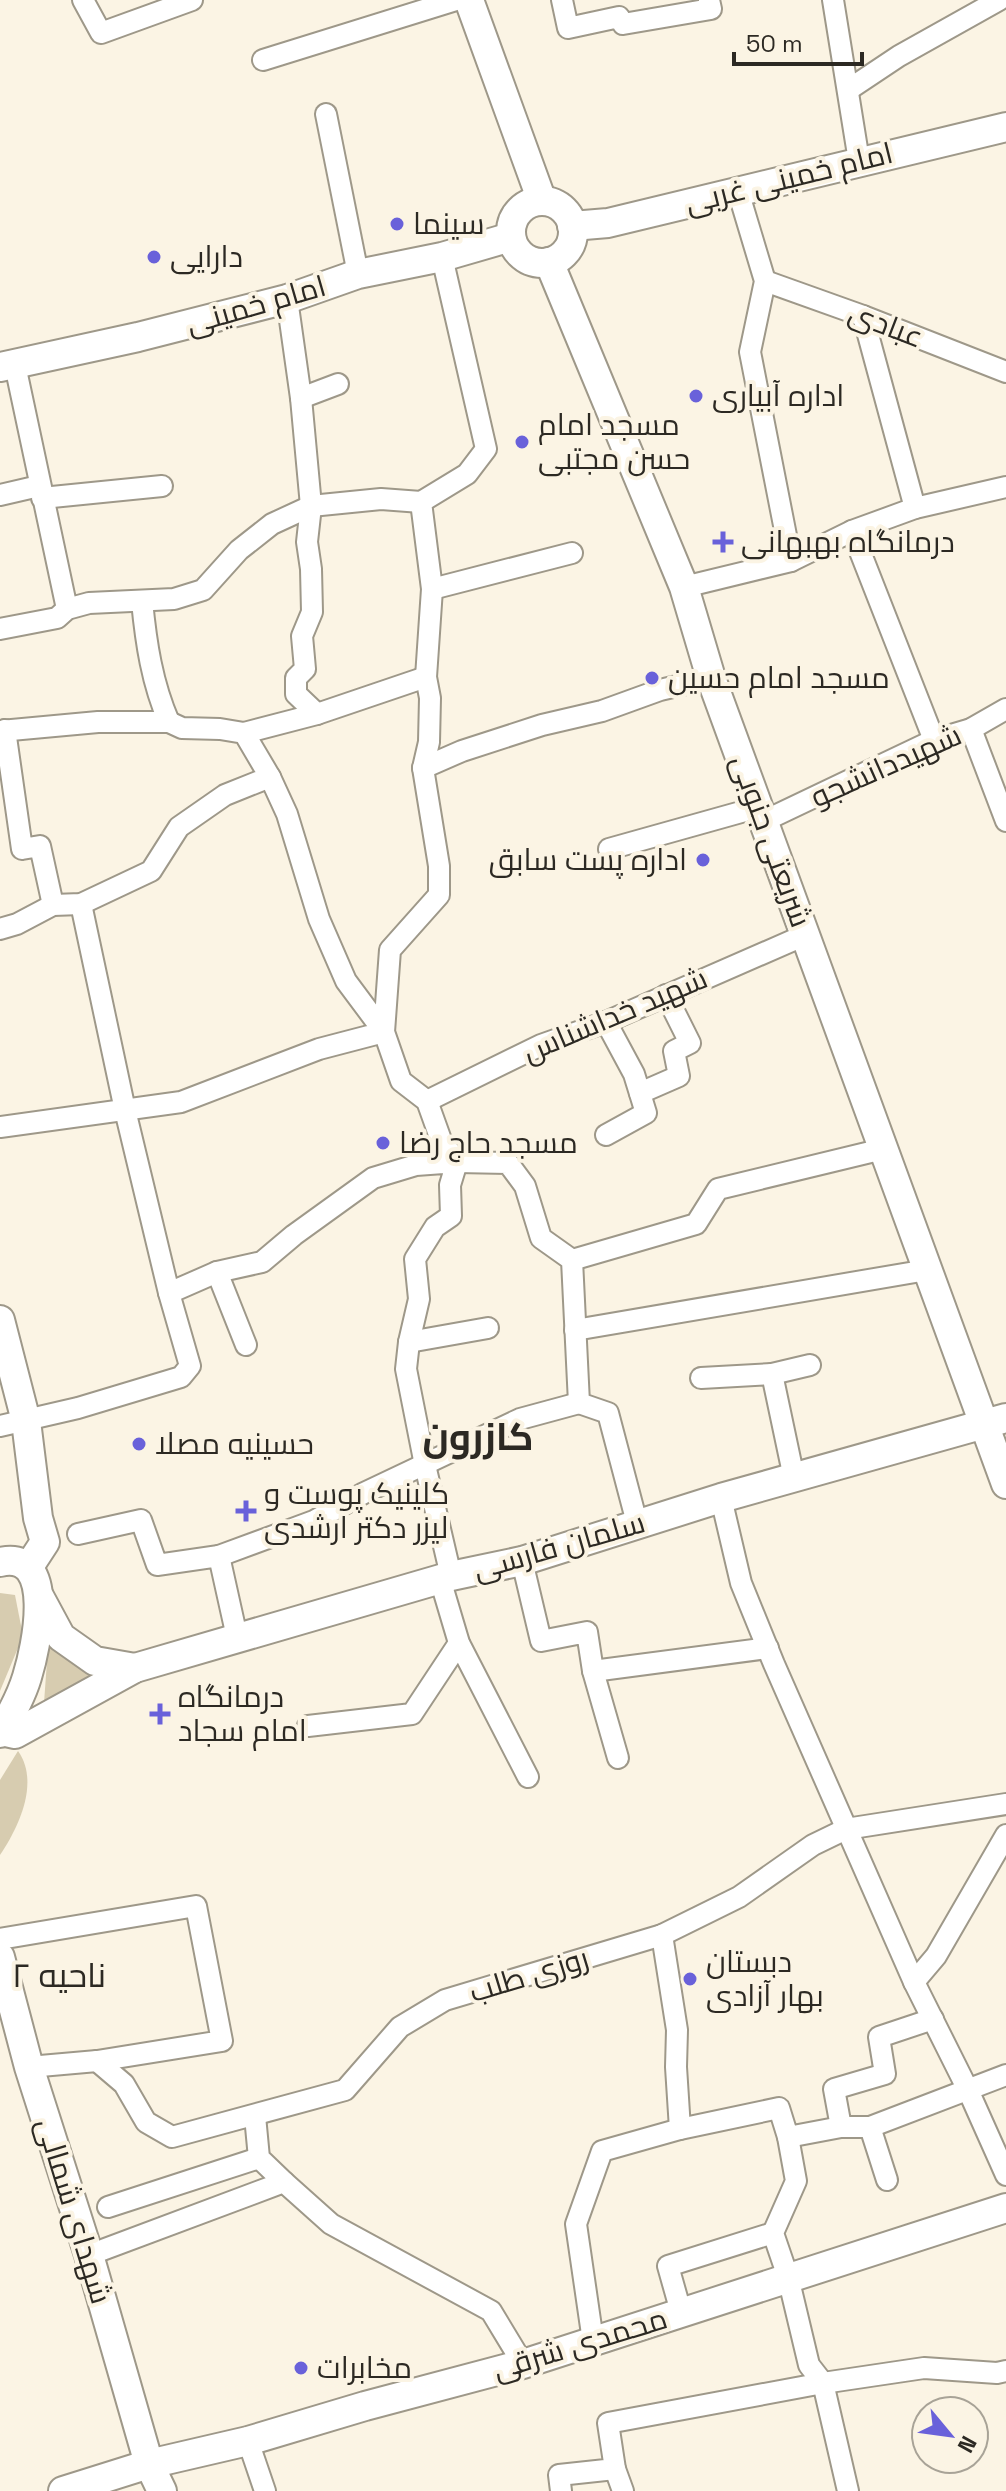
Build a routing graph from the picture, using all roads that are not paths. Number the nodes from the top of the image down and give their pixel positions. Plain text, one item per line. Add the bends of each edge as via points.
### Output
1 (83, 0) edge
2 (192, 0) edge
3 (456, 0) edge
4 (469, 0) edge
5 (562, 0) edge
6 (709, 0) edge
7 (833, 0) edge
8 (990, 2) edge
9 (263, 60) dead end
10 (848, 90) junction
11 (326, 114) dead end
12 (1006, 127) edge
13 (859, 161) junction
14 (738, 191) junction
15 (542, 201) junction
16 (572, 226) junction
17 (511, 237) junction
18 (442, 257) junction
19 (549, 262) junction
20 (358, 274) junction
21 (765, 281) junction
22 (287, 299) junction
23 (863, 316) junction
24 (8, 366) edge
25 (1006, 372) edge
26 (338, 384) dead end
27 (301, 398) junction
28 (162, 486) dead end
29 (1006, 487) edge
30 (41, 492) junction
31 (0, 495) edge
32 (421, 502) junction
33 (311, 506) junction
34 (915, 508) junction
35 (852, 531) junction
36 (572, 553) dead end
37 (791, 561) junction
38 (684, 587) junction
39 (432, 589) junction
40 (142, 601) junction
41 (67, 609) junction
42 (0, 629) edge
43 (426, 677) junction
44 (711, 678) junction
45 (1006, 709) edge
46 (317, 714) junction
47 (169, 722) junction
48 (971, 729) junction
49 (3, 730) edge
50 (244, 733) junction
51 (934, 740) junction
52 (423, 768) junction
53 (270, 777) junction
54 (762, 814) junction
55 (1006, 821) edge
56 (609, 849) dead end
57 (81, 904) junction
58 (53, 905) junction
59 (0, 929) edge
60 (805, 935) junction
61 (666, 995) junction
62 (606, 1022) junction
63 (384, 1032) junction
64 (640, 1093) junction
65 (427, 1101) junction
66 (125, 1110) junction
67 (0, 1127) edge
68 (606, 1135) dead end
69 (883, 1149) junction
70 (457, 1162) junction
71 (572, 1260) junction
72 (927, 1270) junction
73 (217, 1272) junction
74 (169, 1293) junction
75 (0, 1320) edge
76 (488, 1328) dead end
77 (575, 1330) junction
78 (409, 1342) junction
79 (246, 1345) dead end
80 (810, 1365) dead end
81 (772, 1374) junction
82 (701, 1378) dead end
83 (579, 1403) junction
84 (994, 1421) edge
85 (13, 1424) edge
86 (425, 1465) junction
87 (794, 1478) junction
88 (1006, 1484) edge
89 (721, 1498) junction
90 (637, 1523) junction
91 (78, 1534) dead end
92 (219, 1556) junction
93 (522, 1561) junction
94 (13, 1564) edge
95 (446, 1578) junction
96 (40, 1597) junction
97 (237, 1637) junction
98 (459, 1643) junction
99 (768, 1648) junction
100 (135, 1668) junction
101 (593, 1671) junction
102 (308, 1726) dead end
103 (0, 1732) edge
104 (618, 1758) dead end
105 (528, 1777) dead end
106 (1006, 1804) edge
107 (846, 1829) junction
108 (1006, 1835) edge
109 (662, 1935) junction
110 (0, 1939) edge
111 (0, 1957) edge
112 (914, 1982) junction
113 (933, 2019) junction
114 (97, 2061) junction
115 (29, 2067) junction
116 (1006, 2075) edge
117 (968, 2090) junction
118 (255, 2116) junction
119 (841, 2127) junction
120 (870, 2127) junction
121 (680, 2129) junction
122 (788, 2137) junction
123 (259, 2158) junction
124 (1006, 2175) edge
125 (887, 2180) dead end
126 (284, 2182) junction
127 (108, 2207) dead end
128 (1006, 2208) edge
129 (773, 2233) junction
130 (89, 2255) junction
131 (788, 2277) junction
132 (681, 2312) junction
133 (593, 2341) junction
134 (523, 2364) junction
135 (1006, 2371) edge
136 (823, 2383) junction
137 (248, 2441) junction
138 (149, 2464) junction
139 (615, 2469) junction
140 (63, 2491) edge
141 (162, 2491) edge
142 (265, 2491) edge
143 (561, 2491) edge
144 (623, 2491) edge
145 (848, 2491) edge

1 - 2 street via 101,33
3 - 9 street
4 - 15 main road
5 - 6 street via 568,28 619,17 623,24 711,9
7 - 10 street
8 - 10 street
10 - 13 street
11 - 20 street
12 - 13 main road, امام خمینی غربی
13 - 14 main road, امام خمینی غربی
14 - 16 main road, امام خمینی غربی via 608,223
14 - 21 street
15 - 16 main road via 556,204
15 - 17 main road via 517,214
16 - 19 main road via 566,251
17 - 18 main road, امام خمینی
17 - 19 main road via 524,258
18 - 20 main road, امام خمینی
18 - 32 street via 486,449 467,474
19 - 38 main road, شریعتی جنوبی
20 - 22 main road, امام خمینی
21 - 23 street, عبادی
21 - 37 street via 750,352
22 - 24 main road, امام خمینی
22 - 27 street
23 - 25 street, عبادی
23 - 34 street
24 - 30 street
26 - 27 street
27 - 33 street
28 - 30 street
29 - 34 street
30 - 31 street
30 - 41 street
32 - 33 street via 381,499
32 - 39 street
33 - 40 street via 272,524 239,550 203,590
33 - 46 street via 307,542 312,612 302,636 305,669 296,678 296,694
34 - 35 street
35 - 37 street
35 - 51 street
36 - 39 street
37 - 38 street
38 - 44 main road, شریعتی جنوبی
39 - 43 street
40 - 41 street
40 - 47 street via 157,694
41 - 42 street via 57,618
43 - 46 street
43 - 52 street via 429,742
44 - 52 street via 542,725
44 - 54 main road, شریعتی جنوبی
45 - 48 street, شهیددانشجو
46 - 50 street
47 - 49 street
47 - 50 street via 182,728
48 - 51 street, شهیددانشجو
48 - 55 street
49 - 58 street via 22,849 40,846
50 - 53 street
51 - 54 street, شهیددانشجو
52 - 63 street via 439,895 390,950
53 - 57 street via 225,795 179,827 151,871
53 - 63 street via 346,981
54 - 56 street, شهیددانشجو
54 - 60 main road, شریعتی جنوبی
57 - 58 street
57 - 66 street
58 - 59 street
60 - 61 street, شهید خداشناس
60 - 69 main road, شریعتی جنوبی
61 - 62 street, شهید خداشناس
61 - 64 street via 690,1043 674,1051 679,1076
62 - 64 street
62 - 65 street, شهید خداشناس via 541,1045
63 - 65 street via 401,1081
63 - 66 street via 319,1049 181,1102
64 - 68 street via 646,1113
65 - 70 street via 441,1140
66 - 67 street
66 - 74 street
69 - 71 street via 718,1189 696,1224
69 - 72 main road, شریعتی جنوبی
70 - 71 street via 508,1163 525,1186 541,1238
70 - 73 street via 416,1165 373,1178 262,1262
70 - 78 street via 450,1185 451,1216 435,1227 415,1259 419,1299
71 - 77 street
72 - 77 street
72 - 84 main road, شریعتی جنوبی
73 - 74 street
73 - 79 street
74 - 85 street via 190,1366 181,1377
75 - 85 main road
76 - 78 street
77 - 83 street
78 - 86 street via 406,1369
80 - 81 street
81 - 82 street
81 - 87 street
83 - 86 street via 520,1419
83 - 90 street via 608,1413
84 - 87 main road, سلمان فارسی
84 - 88 main road, شریعتی جنوبی
85 - 94 main road via 45,1542 30,1565
86 - 92 street via 314,1521
86 - 95 street
87 - 89 main road, سلمان فارسی
89 - 90 main road, سلمان فارسی
89 - 99 street via 741,1583
90 - 93 main road, سلمان فارسی
91 - 92 street via 141,1520 157,1565
92 - 97 street
93 - 95 main road, سلمان فارسی
93 - 101 street via 541,1641 587,1632
94 - 96 main road, سلمان فارسی via 37,1580
95 - 97 main road, سلمان فارسی
95 - 98 street
96 - 100 main road, سلمان فارسی via 61,1637 95,1661
96 - 103 main road via 27,1677
97 - 100 main road, سلمان فارسی
98 - 102 street via 412,1714
98 - 105 street
99 - 101 street
99 - 107 street
100 - 103 main road, سلمان فارسی via 15,1734
101 - 104 street
106 - 107 street, روزی طلب
107 - 109 street, روزی طلب via 813,1845 739,1897
107 - 112 street
108 - 112 street via 936,1956
109 - 118 street, روزی طلب via 445,2000 400,2027 345,2090
109 - 121 street via 677,2030
110 - 114 street via 196,1906 222,2041
111 - 115 main road, شهدای شمالی
112 - 113 street
113 - 117 street
113 - 119 street via 879,2037 885,2074 834,2089
114 - 115 street
114 - 118 street, روزی طلب via 124,2084 146,2122 172,2137
115 - 130 main road, شهدای شمالی
116 - 117 street
117 - 120 street
117 - 124 street
118 - 123 street
119 - 120 street
119 - 122 street
120 - 125 street
121 - 122 street via 779,2108
121 - 133 street via 602,2151 576,2224
122 - 129 street via 796,2181
123 - 126 street
123 - 127 street
126 - 130 street
126 - 134 street via 331,2224 491,2311
128 - 131 main road, محمدی شرقی
129 - 131 street
129 - 132 street via 668,2266
130 - 138 main road, شهدای شمالی
131 - 132 main road, محمدی شرقی
131 - 136 street via 809,2365
132 - 133 main road, محمدی شرقی
133 - 134 main road, محمدی شرقی
134 - 137 main road, محمدی شرقی
135 - 136 street via 924,2368
136 - 139 street via 608,2423
136 - 145 street
137 - 138 main road, محمدی شرقی
137 - 142 street
138 - 140 main road, محمدی شرقی
138 - 141 main road, شهدای شمالی
139 - 143 street via 559,2475
139 - 144 street

